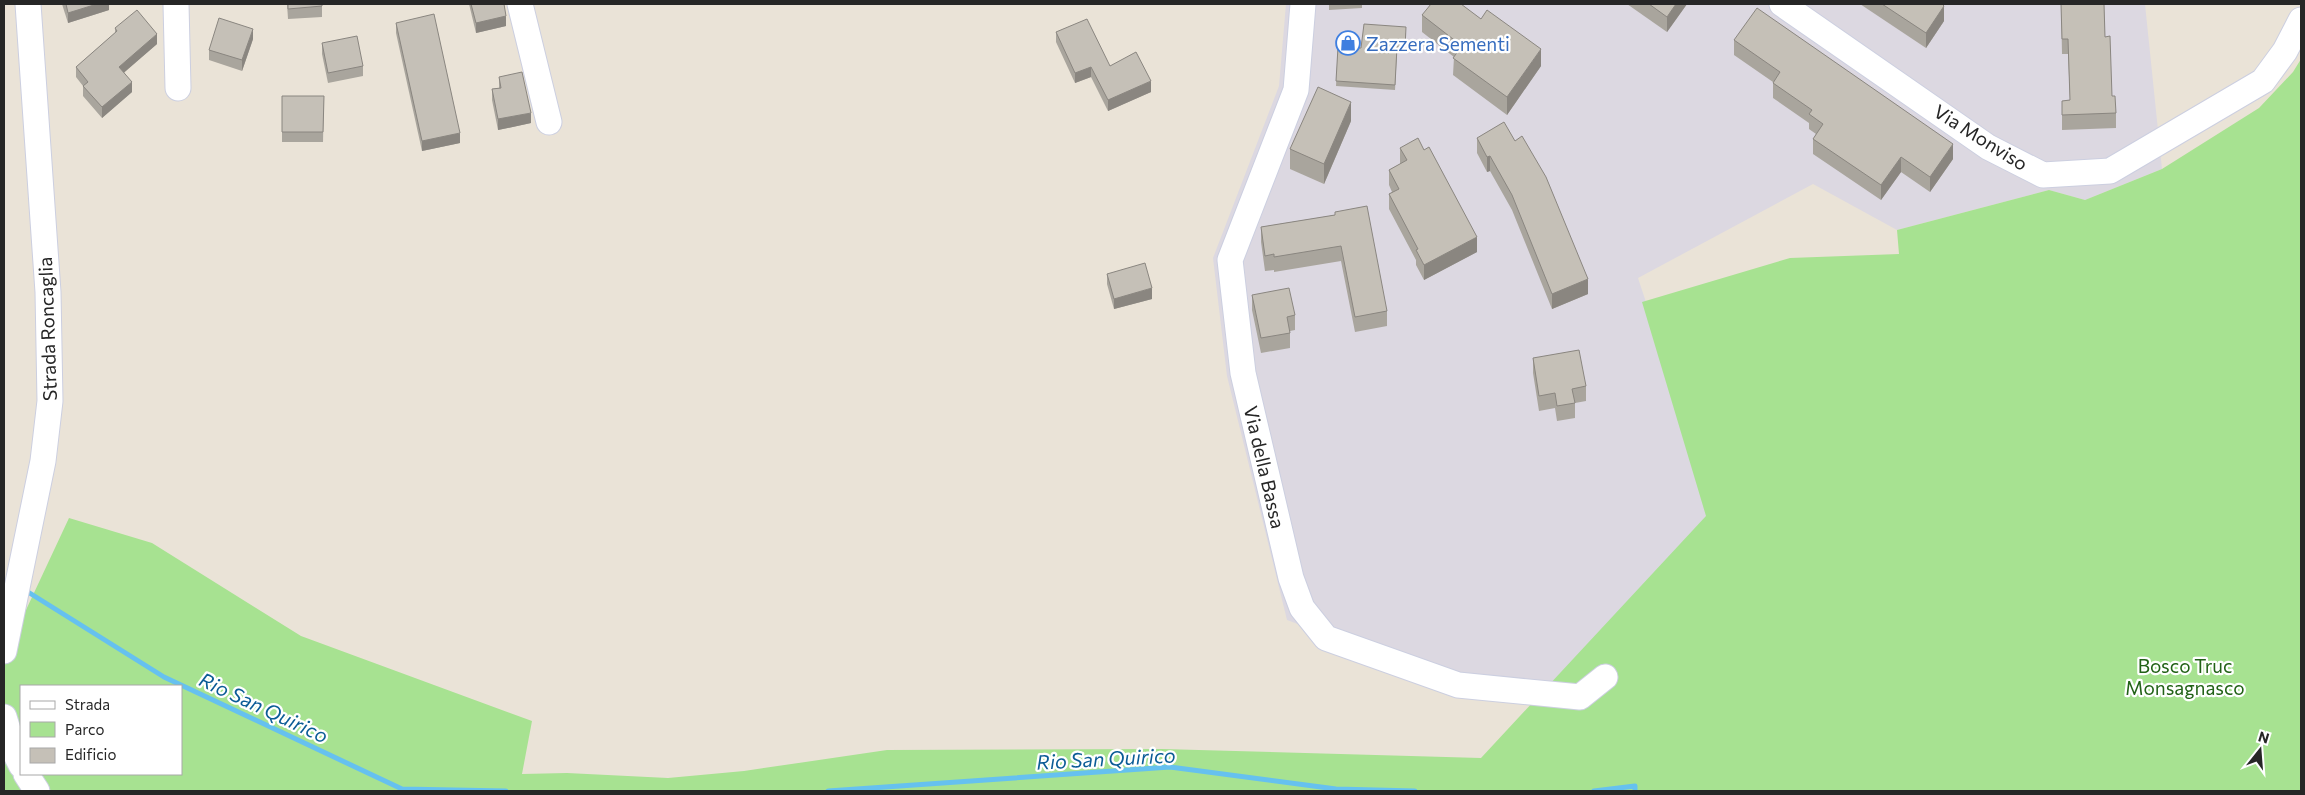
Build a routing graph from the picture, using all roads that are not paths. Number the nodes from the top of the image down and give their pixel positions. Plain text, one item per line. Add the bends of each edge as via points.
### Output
1 (28, 4) edge
2 (176, 4) edge
3 (520, 4) edge
4 (1302, 4) edge
5 (1782, 4) edge
6 (2301, 20) edge
7 (178, 88) dead end
8 (549, 122) dead end
9 (4, 651) edge
10 (1605, 677) dead end
11 (4, 717) edge
12 (20, 763) edge
13 (27, 775) edge
14 (37, 791) edge

1 - 9 street, Strada Roncaglia via 48,292 50,401 43,460
2 - 7 street
3 - 8 street
4 - 10 street, Via della Bassa via 1296,90 1230,260 1244,373 1292,578 1302,608 1326,638 1458,685 1580,697
5 - 6 street, Via Monviso via 1988,146 2043,175 2110,171 2255,86 2263,81 2286,51
11 - 12 street
13 - 14 street

